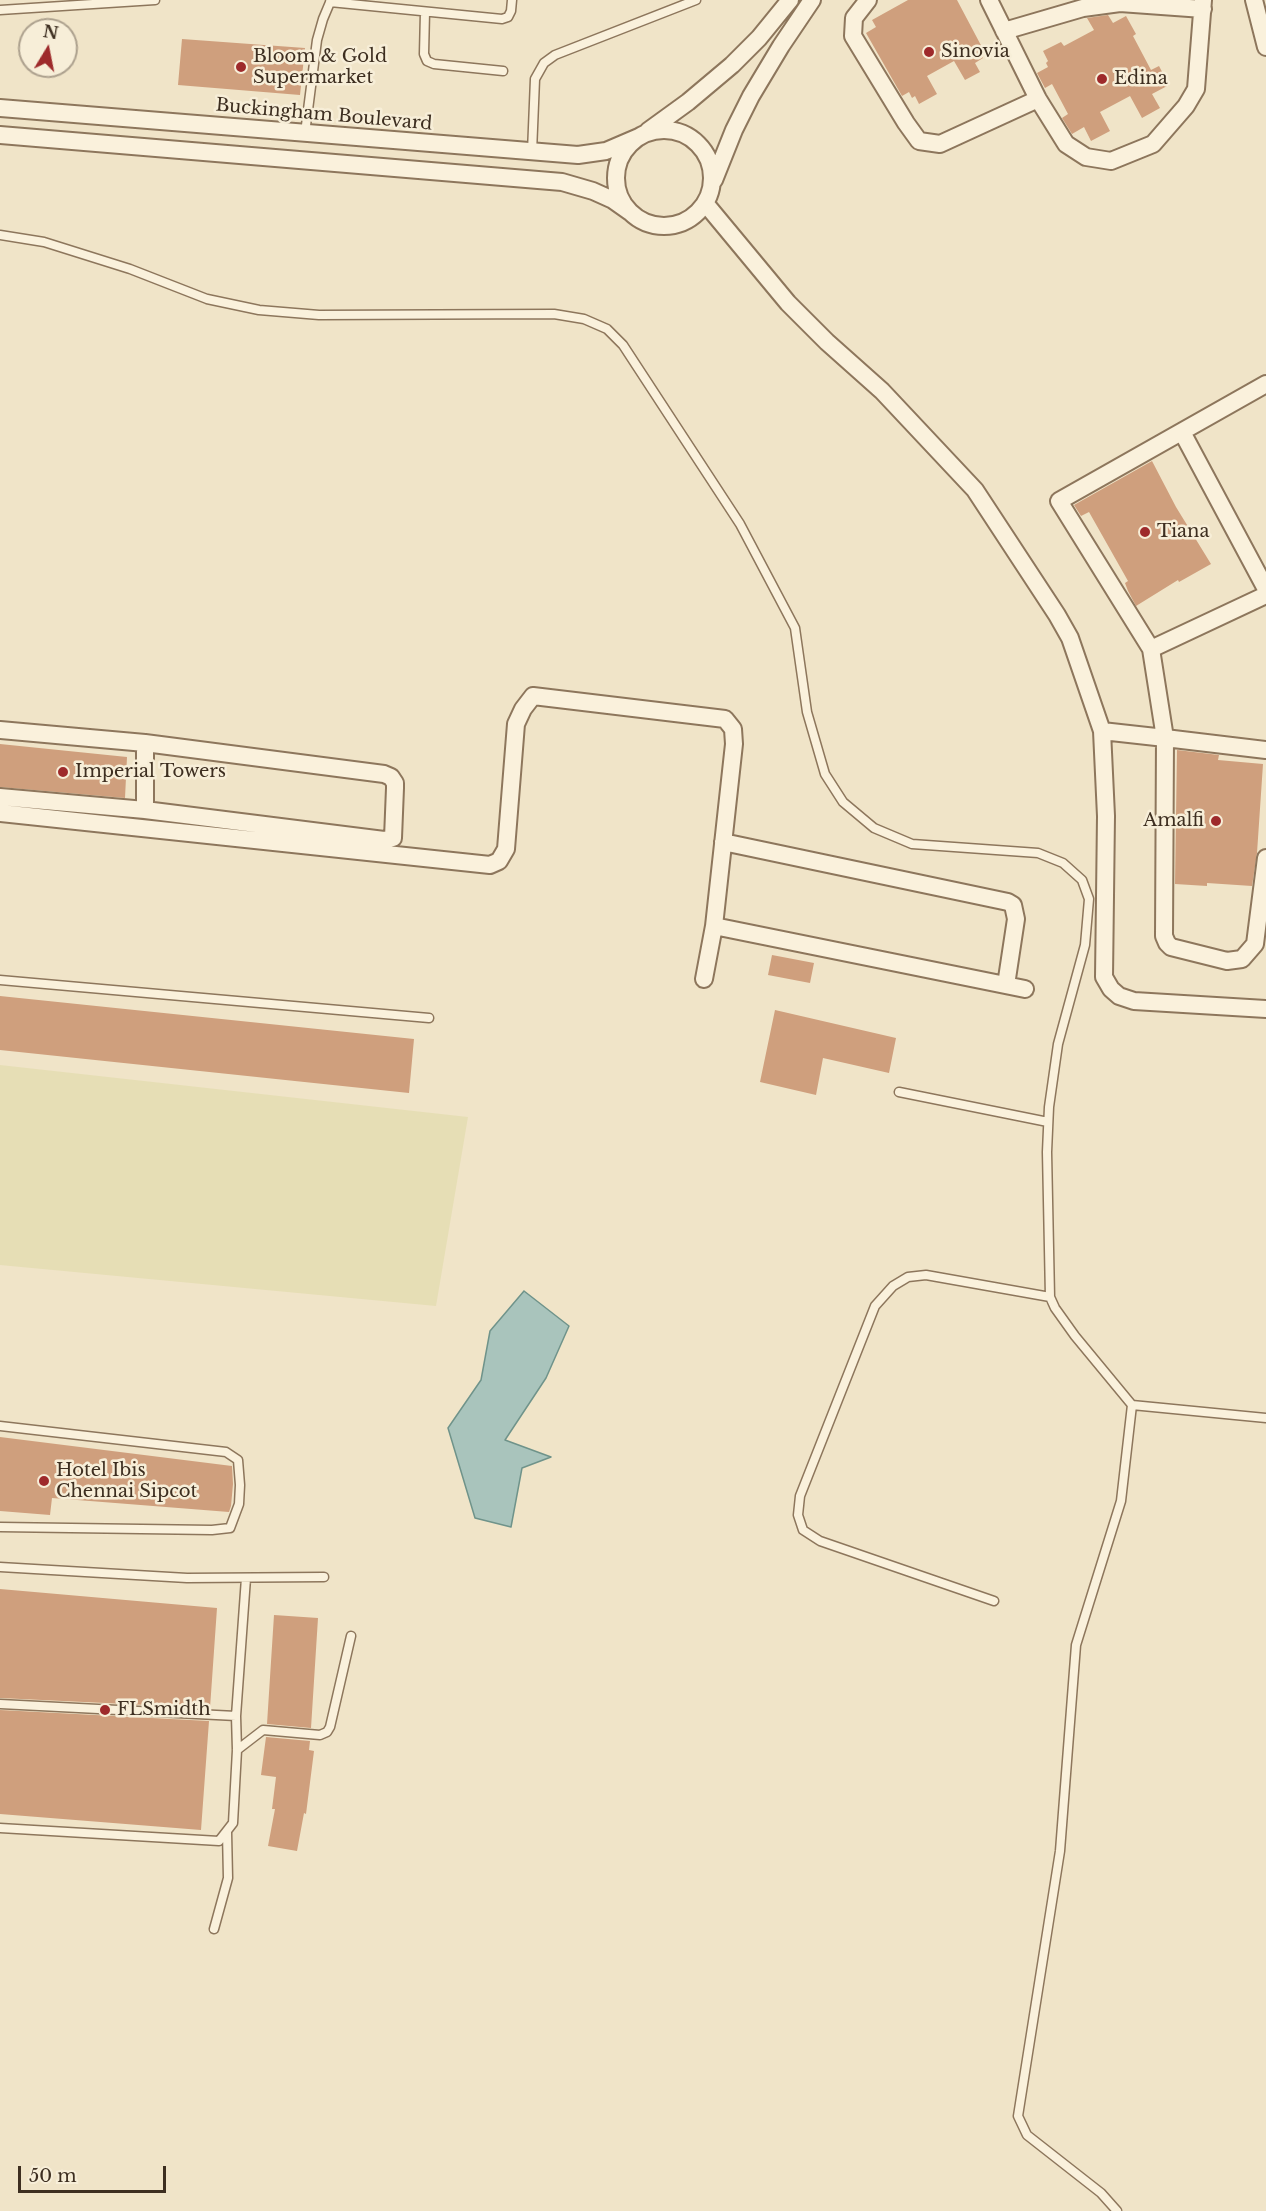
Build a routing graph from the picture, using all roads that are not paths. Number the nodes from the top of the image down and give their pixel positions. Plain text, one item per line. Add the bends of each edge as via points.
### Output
1 (155, 0) edge
2 (512, 0) edge
3 (696, 0) edge
4 (790, 0) edge
5 (812, 0) edge
6 (868, 0) edge
7 (989, 0) edge
8 (1254, 0) edge
9 (331, 1) edge
10 (1203, 4) edge
11 (0, 10) edge
12 (425, 12) junction
13 (1004, 31) junction
14 (1266, 47) edge
15 (503, 71) dead end
16 (1038, 99) junction
17 (0, 108) edge
18 (194, 124) junction
19 (305, 133) junction
20 (0, 135) edge
21 (642, 135) junction
22 (192, 152) junction
23 (532, 152) junction
24 (707, 196) junction
25 (630, 212) junction
26 (0, 235) edge
27 (1266, 384) edge
28 (1182, 432) junction
29 (1266, 589) edge
30 (1266, 594) edge
31 (1151, 649) junction
32 (0, 730) edge
33 (1102, 731) junction
34 (1165, 738) junction
35 (145, 743) junction
36 (1266, 750) edge
37 (0, 797) edge
38 (145, 810) junction
39 (0, 813) edge
40 (723, 842) junction
41 (1266, 858) edge
42 (1262, 918) edge
43 (714, 926) junction
44 (704, 979) dead end
45 (0, 980) edge
46 (1006, 985) junction
47 (1025, 989) dead end
48 (1266, 1009) edge
49 (429, 1018) dead end
50 (899, 1092) dead end
51 (1048, 1122) junction
52 (1050, 1297) junction
53 (1132, 1405) junction
54 (1266, 1418) edge
55 (0, 1426) edge
56 (0, 1527) edge
57 (0, 1567) edge
58 (324, 1577) dead end
59 (246, 1578) junction
60 (994, 1601) dead end
61 (351, 1636) dead end
62 (0, 1704) edge
63 (236, 1716) junction
64 (237, 1750) junction
65 (0, 1828) edge
66 (227, 1832) junction
67 (214, 1929) dead end
68 (1117, 2211) edge

1 - 11 lane
2 - 12 lane via 508,17 502,19
3 - 23 lane via 544,63 535,79
4 - 21 street, Buckingham Boulevard via 732,65
5 - 24 street via 747,105
6 - 16 street via 854,18 853,36 919,141 940,144
7 - 13 street
8 - 14 street
9 - 12 lane
9 - 19 lane via 317,40
10 - 13 street via 1120,3 1083,8
10 - 16 street via 1196,89 1153,144 1111,161 1086,157 1066,144
12 - 15 lane via 427,61
13 - 16 street
17 - 18 street, Buckingham Boulevard
18 - 19 street, Buckingham Boulevard
18 - 22 street
19 - 23 street, Buckingham Boulevard
20 - 22 street
21 - 23 street, Buckingham Boulevard via 594,154
21 - 24 street, Buckingham Boulevard via 672,131 703,149 711,176
21 - 25 street, Buckingham Boulevard via 627,146 616,168 617,191
22 - 25 street via 562,182 593,191
24 - 25 street via 688,218 666,226 643,221
24 - 33 street via 788,303 882,391 975,490 1070,638
26 - 51 lane via 44,242 207,299 259,310 319,315 554,314 584,319 607,329 623,345 740,524 795,628 807,712 825,774 843,802 874,828 912,844 1038,852 1064,863 1082,880 1089,899 1085,945 1058,1044
27 - 28 street
28 - 29 street
28 - 31 street via 1059,501
30 - 31 street
31 - 34 street
32 - 35 street
33 - 34 street
33 - 48 street via 1106,816 1104,977 1119,996 1134,1001
34 - 36 street
34 - 42 street via 1164,939 1171,947 1227,961 1242,959 1255,944
35 - 38 street
35 - 38 street via 384,774 395,783 393,838 384,840
37 - 38 street
39 - 40 street via 490,865 499,861 506,849 516,724 533,696 725,719 733,729 734,744
40 - 43 street
40 - 46 street via 1008,902 1013,905 1016,918
41 - 42 street
43 - 44 street
43 - 46 street
45 - 49 lane
46 - 47 street
50 - 51 lane
51 - 52 lane
52 - 53 lane via 1074,1336
52 - 60 lane via 926,1275 908,1276 893,1286 875,1306 800,1496 798,1515 803,1530 820,1541
53 - 54 lane
53 - 68 lane via 1121,1501 1076,1645 1060,1851 1018,2116 1027,2135 1101,2193
55 - 56 lane via 226,1452 238,1460 240,1485 239,1504 230,1528
57 - 59 lane
58 - 59 lane
59 - 63 lane
61 - 64 lane via 327,1732 320,1735 263,1730
62 - 63 lane
63 - 64 lane
64 - 66 lane via 233,1823
65 - 66 lane via 219,1841
66 - 67 lane via 228,1878

